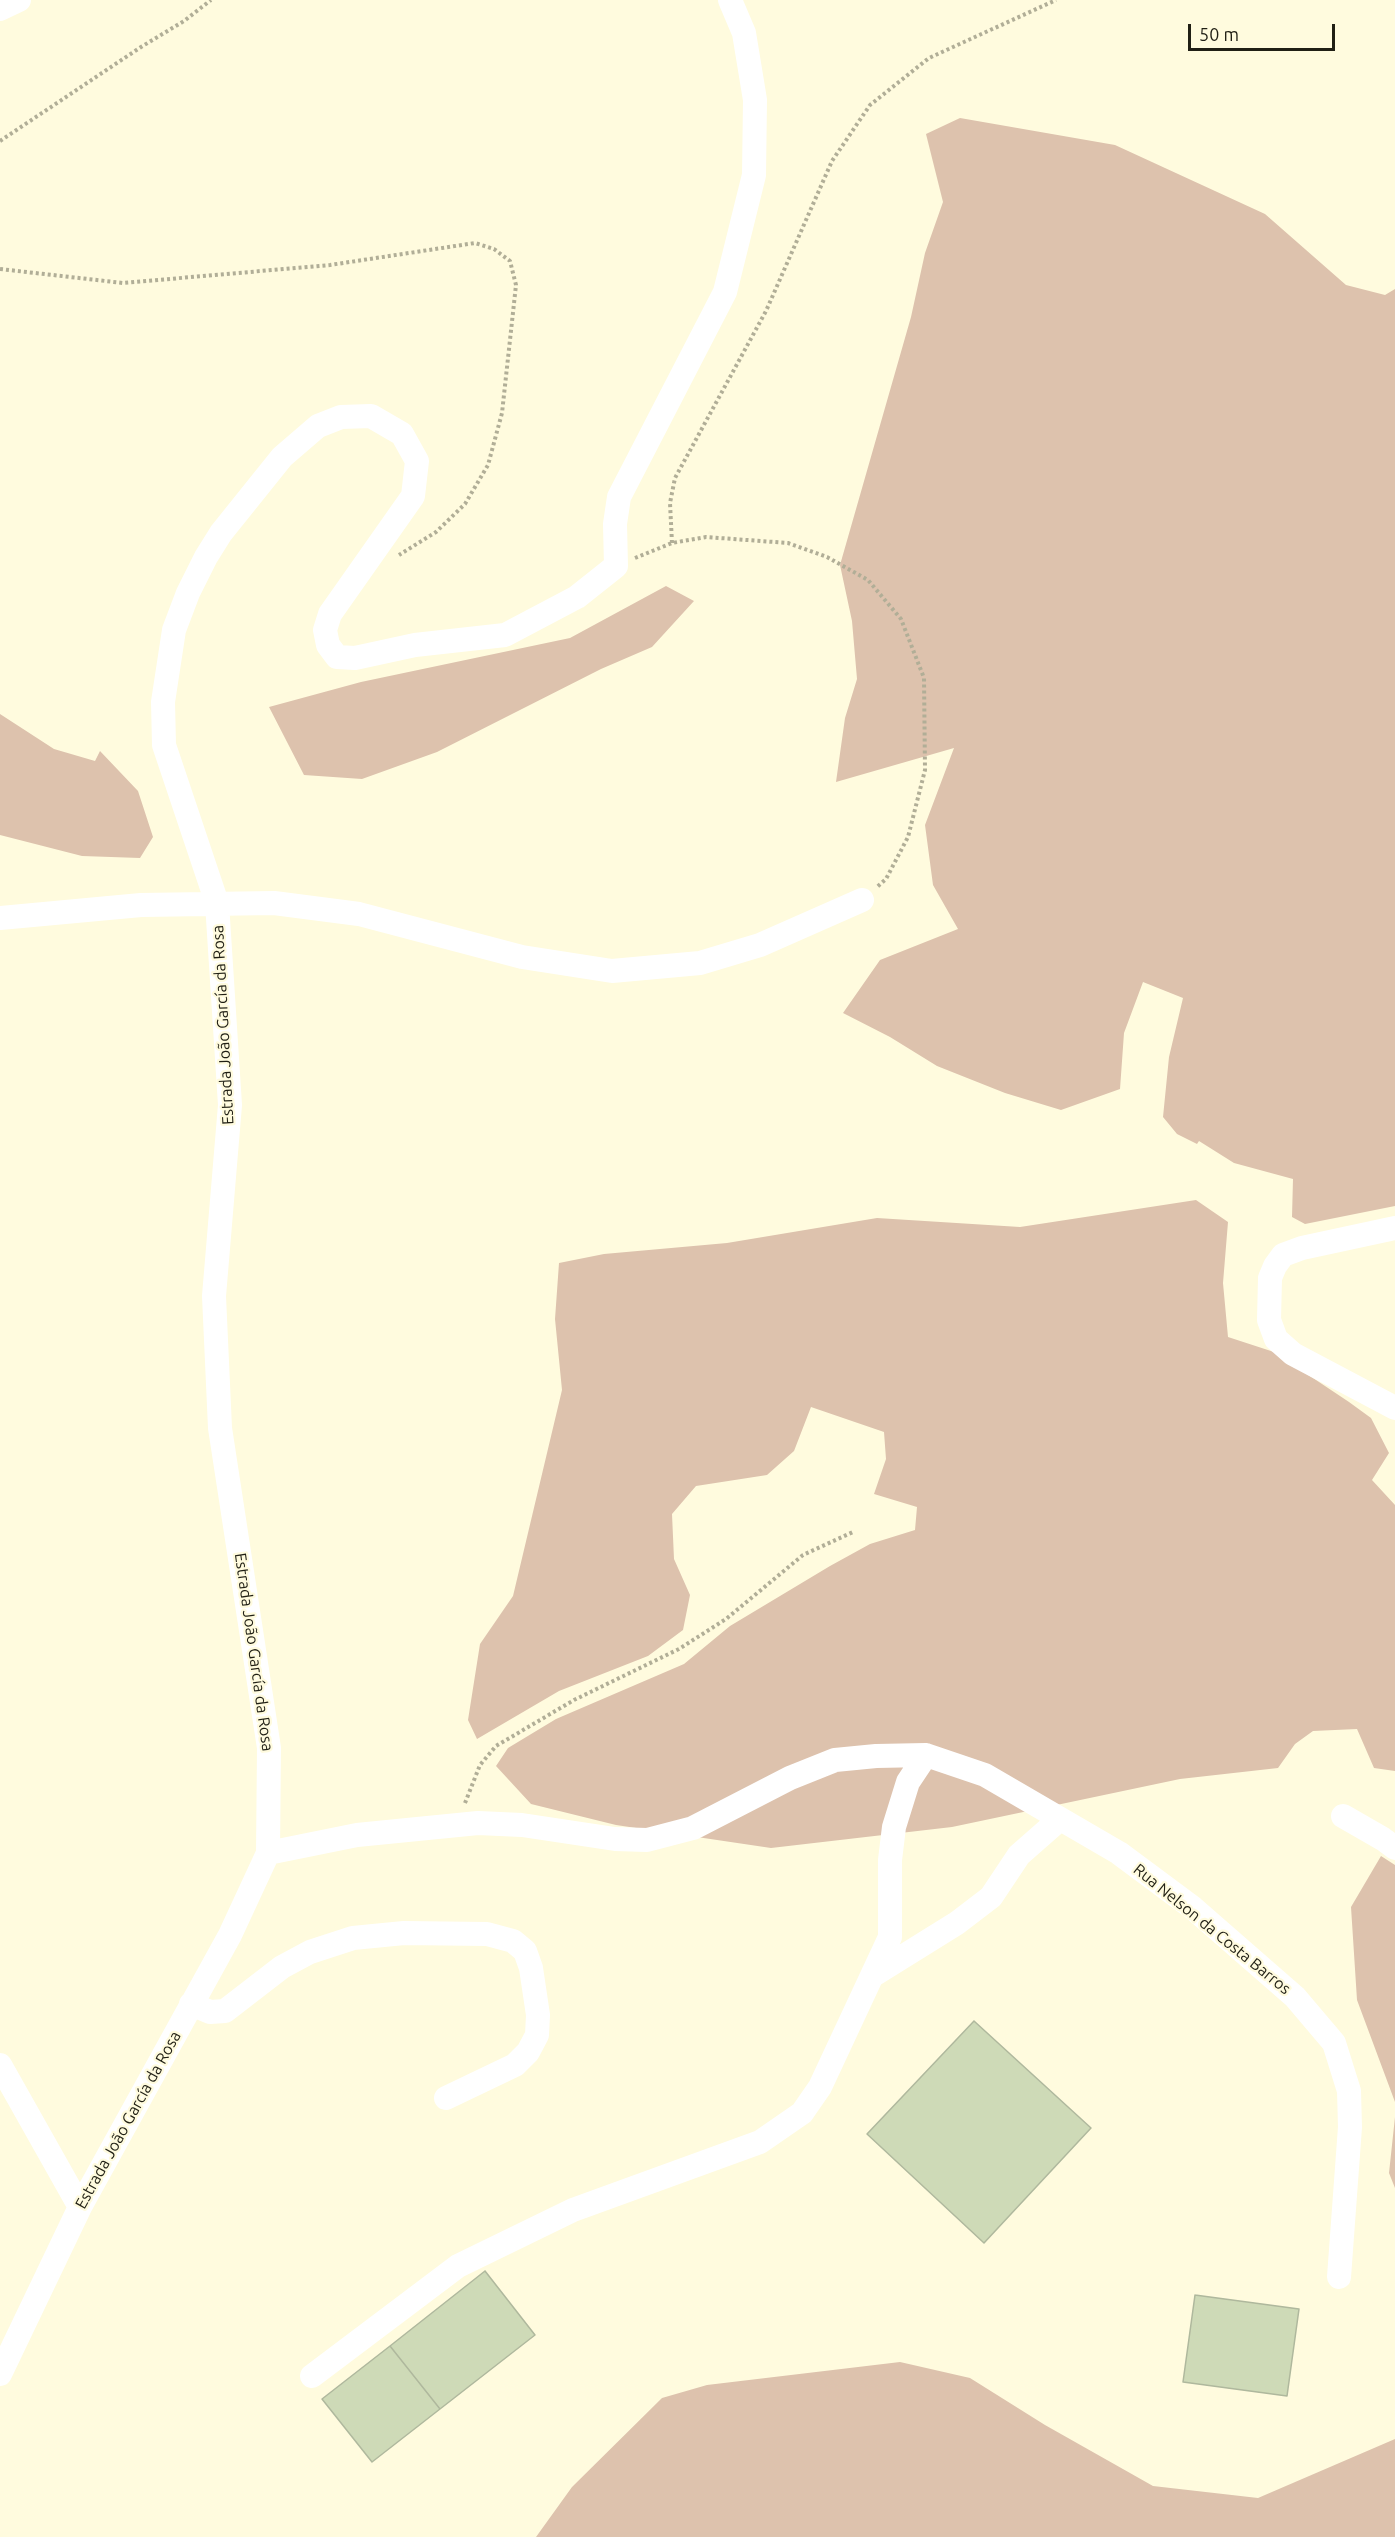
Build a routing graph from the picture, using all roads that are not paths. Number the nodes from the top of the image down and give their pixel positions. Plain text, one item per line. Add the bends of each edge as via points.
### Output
1 (19, 0) edge
2 (730, 0) edge
3 (0, 9) edge
4 (862, 900) road end
5 (217, 903) junction
6 (0, 918) edge
7 (1395, 1228) edge
8 (1395, 1408) edge
9 (926, 1755) junction
10 (1343, 1816) dead end
11 (1060, 1819) junction
12 (1395, 1848) edge
13 (268, 1853) junction
14 (874, 1974) junction
15 (191, 2004) junction
16 (0, 2065) edge
17 (446, 2098) dead end
18 (80, 2207) junction
19 (1339, 2277) dead end
20 (0, 2374) edge
21 (312, 2376) dead end

1 - 3 street
2 - 5 street, Estrada João García da Rosa via 744,33 755,100 754,175 725,292 619,497 616,566 578,597 505,635 415,645 355,658 337,657 328,645 325,630 330,614 414,496 417,461 402,434 371,416 341,417 318,426 282,457 206,557 174,630 163,702 164,745
4 - 5 street via 760,945 700,963 612,970 522,957 321,907
5 - 6 street via 141,905
5 - 13 street, Estrada João García da Rosa via 230,1105 214,1296 219,1417 269,1748
7 - 8 street via 1283,1255 1270,1278 1269,1320 1276,1340 1293,1354
9 - 11 street, Rua Nelson da Costa Barros via 985,1775
9 - 13 street, Rua Nelson da Costa Barros via 835,1760 790,1778 693,1828 646,1840 522,1825 457,1824 357,1835
9 - 14 street via 908,1782 894,1827 890,1938
10 - 12 street
11 - 14 street via 1020,1855 991,1896 957,1923
11 - 19 street, Rua Nelson da Costa Barros via 1119,1853 1193,1908 1295,1997 1334,2043 1349,2091 1350,2127
13 - 15 street, Estrada João García da Rosa via 230,1935
14 - 21 street via 820,2087 802,2113 760,2142 573,2210 458,2266
15 - 17 street via 210,2012 225,2011 282,1967 310,1952 353,1938 404,1933 487,1934 513,1941 525,1951 531,1968 537,2035 515,2065
15 - 18 street, Estrada João García da Rosa
16 - 18 street
18 - 20 street, Estrada João García da Rosa

